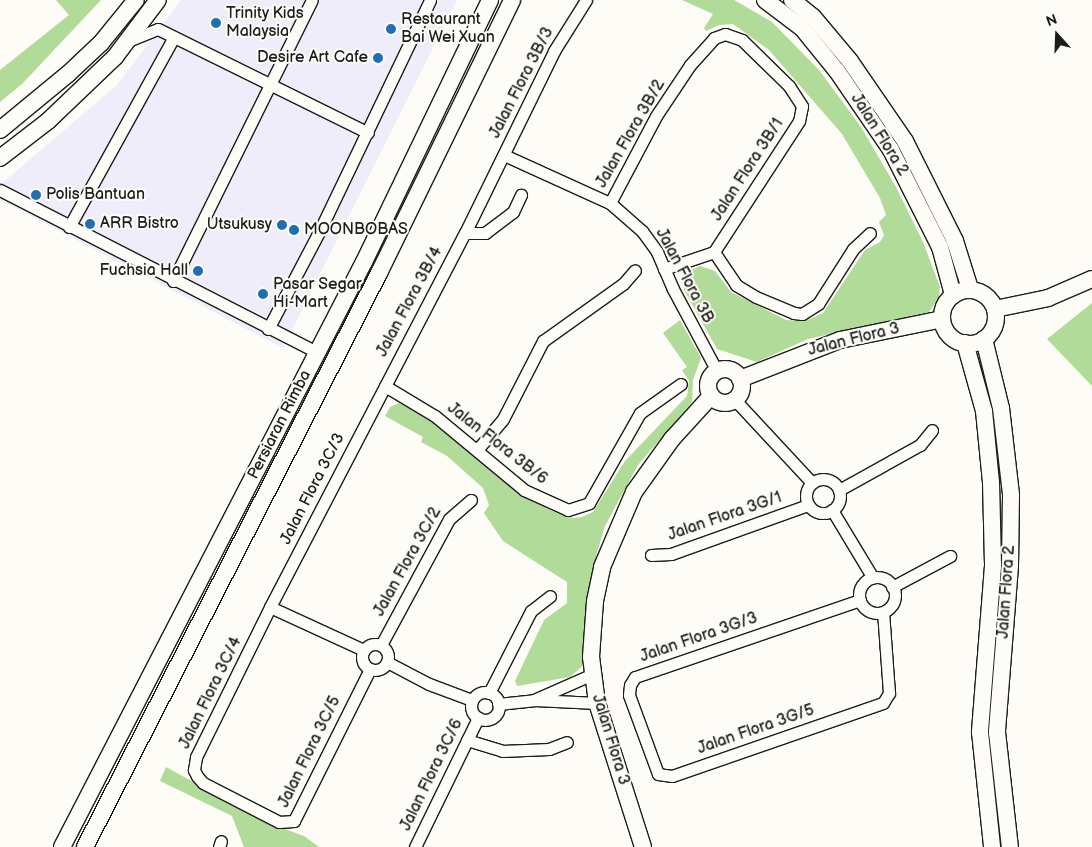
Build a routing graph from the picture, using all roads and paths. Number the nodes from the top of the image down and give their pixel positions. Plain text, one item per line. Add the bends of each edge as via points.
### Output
1 (136, 0) edge
2 (312, 0) edge
3 (430, 0) edge
4 (490, 0) edge
5 (512, 0) edge
6 (586, 0) edge
7 (765, 0) edge
8 (792, 0) edge
9 (157, 2) edge
10 (158, 29) junction
11 (174, 37) junction
12 (128, 41) junction
13 (769, 62) joint
14 (270, 87) junction
15 (0, 130) edge
16 (368, 133) junction
17 (504, 155) junction
18 (0, 158) edge
19 (0, 190) edge
20 (521, 195) dead end
21 (610, 202) junction
22 (69, 228) junction
23 (465, 233) junction
24 (870, 234) dead end
25 (714, 252) junction
26 (664, 268) junction
27 (635, 270) dead end
28 (1092, 279) edge
29 (173, 281) junction
30 (970, 289) junction
31 (953, 295) junction
32 (994, 309) junction
33 (942, 319) junction
34 (268, 329) junction
35 (984, 338) junction
36 (965, 344) junction
37 (318, 353) junction
38 (717, 371) junction
39 (740, 379) junction
40 (681, 384) dead end
41 (384, 386) junction
42 (711, 396) junction
43 (735, 400) junction
44 (932, 430) dead end
45 (477, 450) junction
46 (812, 482) junction
47 (839, 490) junction
48 (471, 500) dead end
49 (808, 505) junction
50 (832, 510) junction
51 (651, 555) dead end
52 (950, 556) dead end
53 (873, 578) junction
54 (892, 587) junction
55 (550, 596) dead end
56 (860, 600) junction
57 (270, 607) junction
58 (884, 612) junction
59 (381, 645) junction
60 (364, 650) junction
61 (387, 662) junction
62 (370, 669) junction
63 (593, 674) junction
64 (489, 693) junction
65 (472, 700) junction
66 (534, 700) junction
67 (597, 703) junction
68 (498, 704) junction
69 (478, 718) junction
70 (467, 740) junction
71 (567, 742) dead end
72 (653, 763) joint
73 (238, 803) joint
74 (62, 847) edge
75 (85, 847) edge
76 (415, 847) edge
77 (643, 847) edge
78 (992, 847) edge
79 (1010, 847) edge

1 - 15 street via 88,55
2 - 14 street
3 - 16 street
4 - 37 street, Persiaran Rimba
5 - 75 street, Persiaran Rimba via 380,271
6 - 17 street, Jalan Flora 3B/3 via 554,51
7 - 31 street, Jalan Flora 2 via 802,28 837,71 891,150 940,247
8 - 30 street, Jalan Flora 2 via 813,17 850,61 905,141 955,241
9 - 10 street
9 - 12 street
10 - 11 street
10 - 12 street
11 - 14 street
11 - 22 street
12 - 18 street via 82,90
13 - 21 street, Jalan Flora 3B/2 via 734,35 714,38 690,65 656,116
13 - 25 street, Jalan Flora 3B/1 via 799,99 802,114
14 - 16 street
14 - 29 street
16 - 34 street
17 - 21 street, Jalan Flora 3B
17 - 23 street, Jalan Flora 3B/4
19 - 22 street
20 - 23 street via 513,212 484,233
21 - 26 street, Jalan Flora 3B via 652,242
22 - 29 street
23 - 41 street, Jalan Flora 3B/4
24 - 25 street via 853,249 818,304 802,314 756,297 736,285
25 - 26 street
26 - 38 street, Jalan Flora 3B
27 - 45 street via 623,284 543,341 503,419
28 - 32 street via 1048,298
29 - 34 street
30 - 31 street
30 - 32 street via 985,295
31 - 33 street via 942,310
32 - 35 street via 994,326
33 - 36 street via 949,336
33 - 39 street, Jalan Flora 3 via 840,340
34 - 37 street
35 - 36 street
35 - 79 street, Jalan Flora 2 via 1001,408 1011,495 1010,566 997,732
36 - 78 street, Jalan Flora 2 via 984,411 992,482 993,566 980,732
37 - 74 street, Persiaran Rimba
38 - 39 street via 733,371
38 - 42 street via 708,385
39 - 43 street via 741,393
40 - 45 street, Jalan Flora 3B/6 via 636,418 594,497 577,509 557,506 524,490
41 - 45 street, Jalan Flora 3B/6 via 426,409
41 - 57 street, Jalan Flora 3C/3
42 - 43 street via 720,403
42 - 63 street, Jalan Flora 3 via 652,463 623,514 602,567 595,601
43 - 46 street
44 - 47 street via 920,445
46 - 47 street via 827,479
46 - 49 street via 806,493
47 - 50 street via 838,503
48 - 59 street, Jalan Flora 3C/2 via 450,519
49 - 50 street via 822,513
49 - 51 street, Jalan Flora 3G/1 via 671,554
50 - 53 street
52 - 54 street
53 - 54 street via 882,578
53 - 56 street via 862,586
54 - 58 street via 894,599
55 - 64 street via 531,611
56 - 58 street via 869,611
56 - 72 street, Jalan Flora 3G/3 via 635,677 629,695
57 - 60 street
57 - 73 street, Jalan Flora 3C/4 via 194,764 202,783
58 - 72 street, Jalan Flora 3G/5 via 888,693 887,698 876,706 672,776 658,774
59 - 60 street via 372,644
59 - 61 street via 387,652
60 - 62 street via 362,660
61 - 62 street via 379,669
61 - 65 street via 429,684
62 - 73 street, Jalan Flora 3C/5 via 294,821 279,822
63 - 66 street
63 - 67 street, Jalan Flora 3
64 - 65 street via 477,694
64 - 68 street
65 - 69 street via 472,712
66 - 67 street
66 - 68 street
67 - 77 street, Jalan Flora 3
68 - 69 street via 492,717
69 - 70 street, Jalan Flora 3C/6
70 - 71 street via 502,750 549,749
70 - 76 street, Jalan Flora 3C/6

